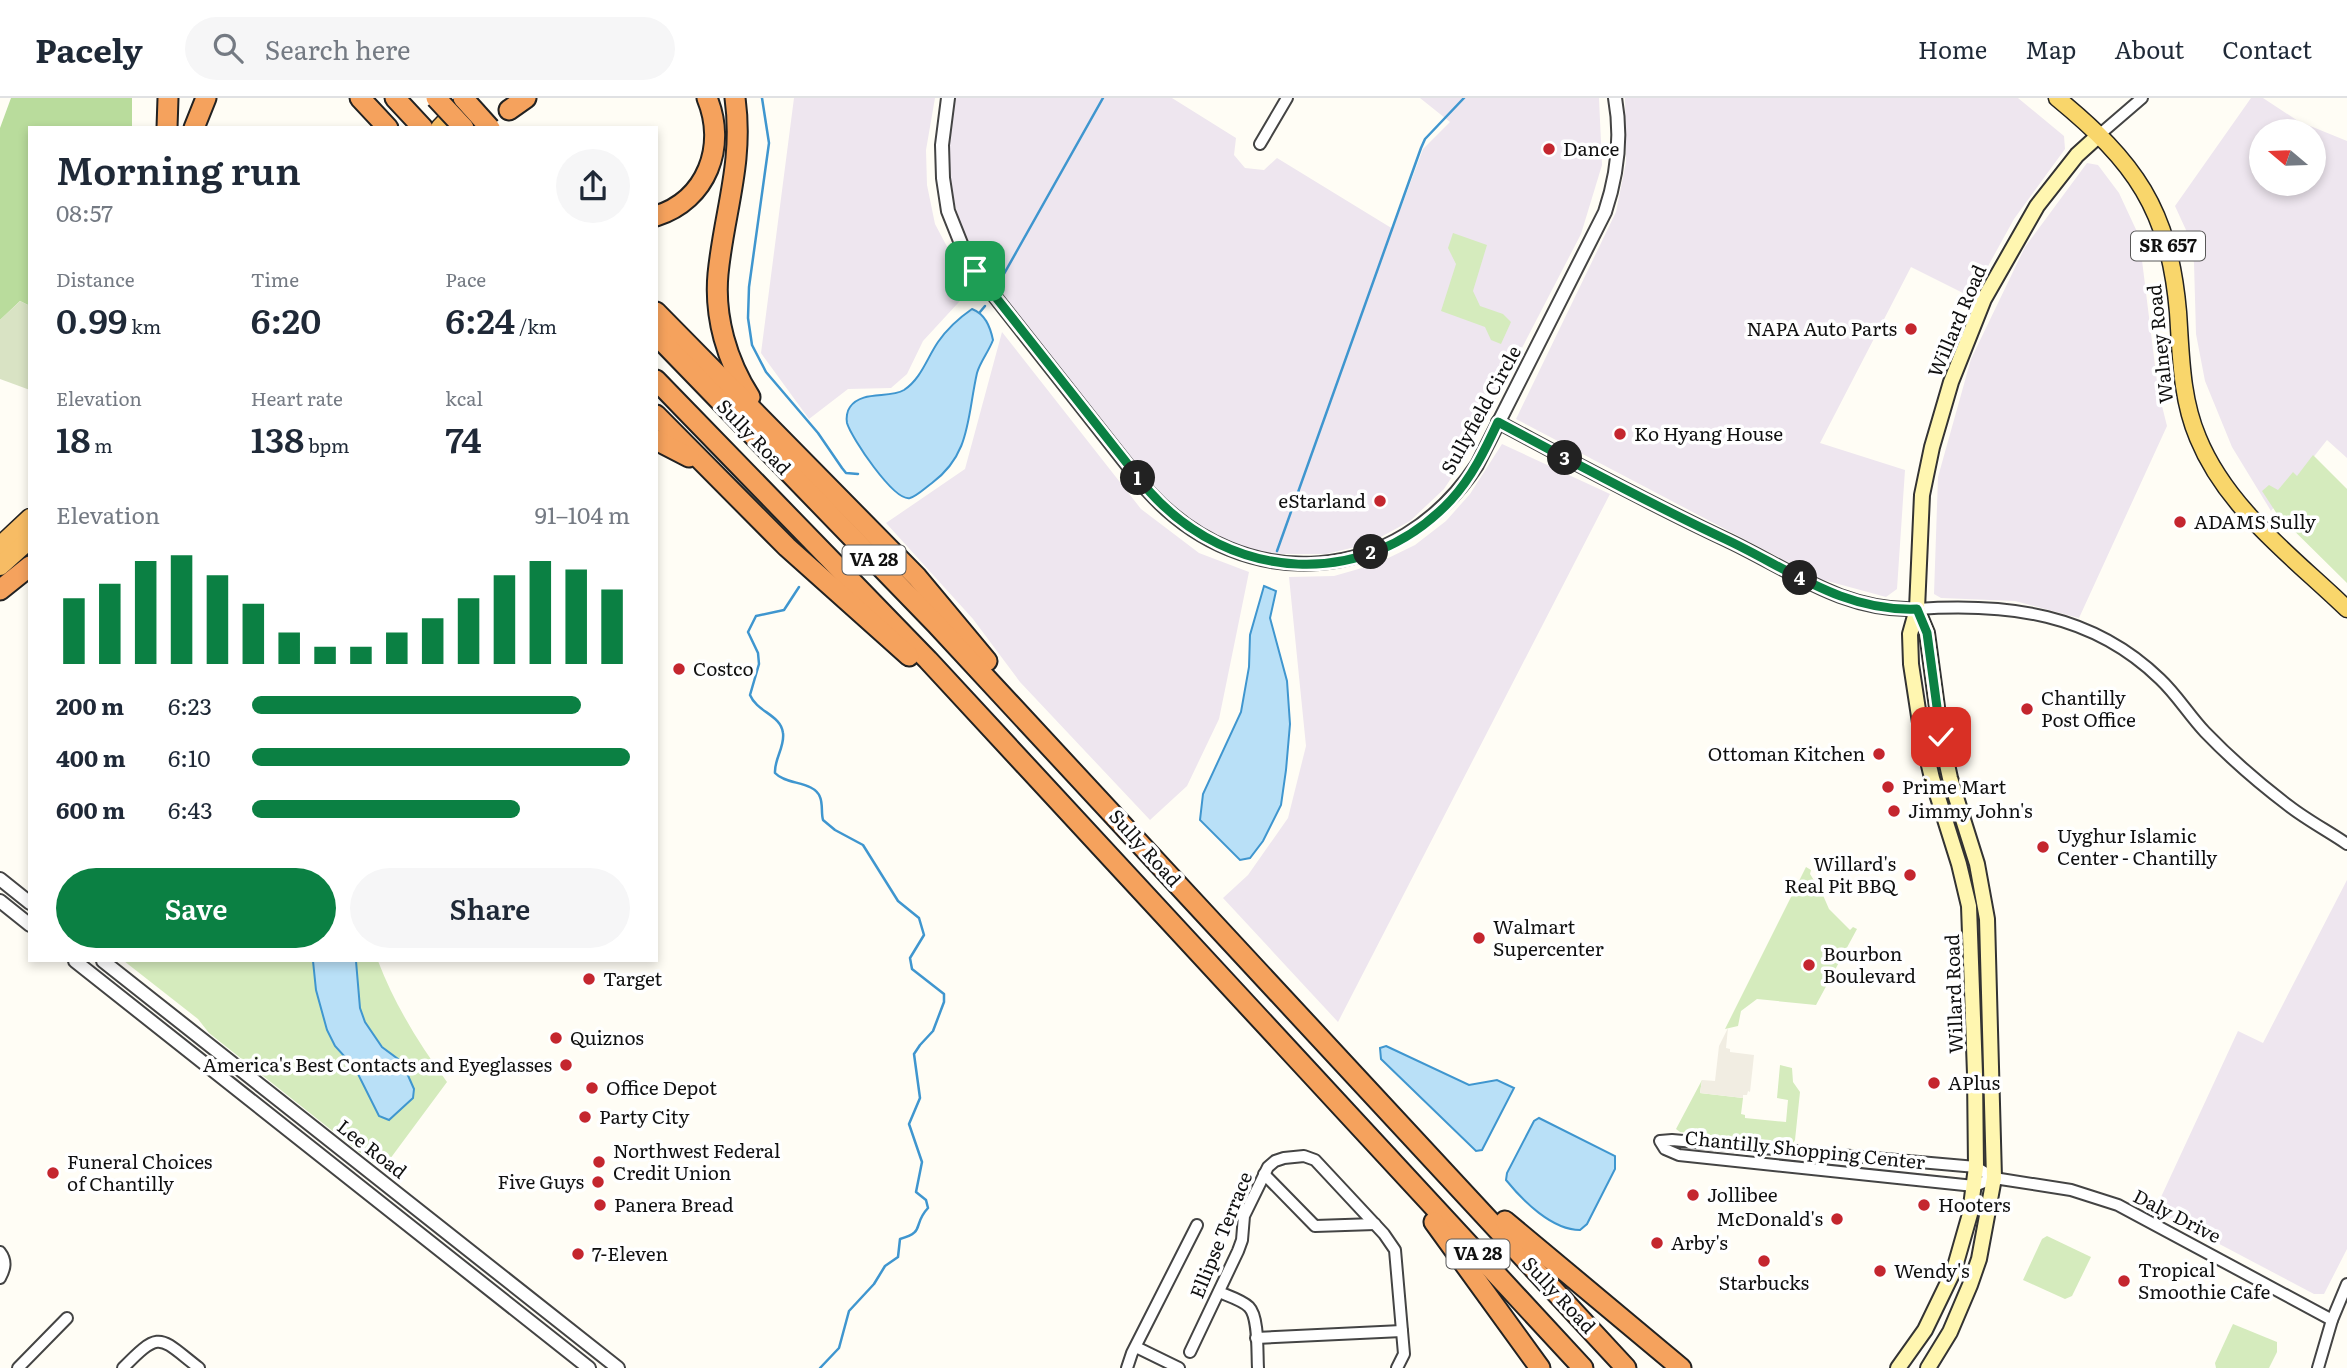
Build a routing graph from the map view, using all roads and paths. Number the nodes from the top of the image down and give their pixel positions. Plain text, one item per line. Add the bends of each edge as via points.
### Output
1 (168, 98) edge
2 (206, 98) edge
3 (360, 98) edge
4 (436, 98) edge
5 (463, 98) edge
6 (470, 98) edge
7 (707, 98) edge
8 (736, 98) edge
9 (948, 98) edge
10 (1287, 98) edge
11 (1615, 98) edge
12 (2057, 98) edge
13 (2142, 98) edge
14 (519, 102) edge
15 (401, 105) edge
16 (167, 126) edge
17 (195, 126) edge
18 (386, 126) edge
19 (421, 126) edge
20 (442, 126) edge
21 (462, 126) edge
22 (488, 126) edge
23 (492, 126) edge
24 (2099, 135) junction
25 (1260, 144) dead end
26 (658, 215) edge
27 (658, 314) edge
28 (658, 337) edge
29 (658, 382) edge
30 (658, 417) edge
31 (1498, 422) junction
32 (658, 441) edge
33 (798, 458) junction
34 (723, 482) junction
35 (28, 520) edge
36 (28, 541) edge
37 (0, 546) edge
38 (0, 566) edge
39 (28, 566) edge
40 (0, 590) edge
41 (1917, 609) junction
42 (2347, 609) edge
43 (993, 731) junction
44 (1089, 787) junction
45 (2347, 844) edge
46 (0, 879) edge
47 (0, 901) edge
48 (28, 901) edge
49 (28, 923) edge
50 (76, 962) edge
51 (104, 962) edge
52 (207, 1043) junction
53 (194, 1055) junction
54 (1373, 1140) junction
55 (1419, 1143) junction
56 (1976, 1167) junction
57 (1265, 1174) junction
58 (1994, 1178) junction
59 (1974, 1186) junction
60 (1375, 1224) junction
61 (1197, 1225) dead end
62 (0, 1252) edge
63 (0, 1278) edge
64 (2347, 1284) edge
65 (1219, 1292) junction
66 (67, 1318) dead end
67 (2332, 1320) junction
68 (1402, 1331) junction
69 (1256, 1338) junction
70 (1136, 1347) junction
71 (1191, 1353) dead end
72 (18, 1368) edge
73 (123, 1368) edge
74 (199, 1368) edge
75 (589, 1368) edge
76 (618, 1368) edge
77 (1128, 1368) edge
78 (1179, 1368) edge
79 (1258, 1368) edge
80 (1397, 1368) edge
81 (1540, 1368) edge
82 (1583, 1368) edge
83 (1626, 1368) edge
84 (1681, 1368) edge
85 (1898, 1368) edge
86 (1928, 1368) edge
87 (2318, 1368) edge

1 - 16 highway
2 - 17 highway
3 - 18 highway
4 - 21 highway, bridge
5 - 22 highway, bridge
6 - 20 highway
7 - 26 highway via 716,132 709,170 685,202
8 - 33 highway via 737,164 718,275 721,324 738,377
9 - 31 street, Sullyfield Circle via 943,178 948,211 966,257 1149,491 1182,524 1209,541 1252,557 1296,564 1340,561 1382,548 1420,527 1452,499 1477,465
10 - 25 street
11 - 31 street, Sullyfield Circle via 1617,157 1605,212
12 - 24 main road, Walney Road / SR 657
13 - 24 street, Willard Road
14 - 23 highway
15 - 19 highway
24 - 41 main road, Willard Road via 2059,176 2021,232 1962,349 1922,495
24 - 42 main road, Walney Road / SR 657 via 2138,181 2165,234 2174,276 2186,397 2198,439 2229,494
27 - 33 highway
28 - 44 highway, Sully Road / VA 28
29 - 43 highway, Sully Road / VA 28
30 - 34 highway
31 - 41 street via 1835,596 1876,607
32 - 34 highway
33 - 44 highway via 917,577
34 - 43 highway via 818,577
35 - 37 highway
36 - 38 highway
39 - 40 highway
41 - 45 street via 2025,611 2103,638 2158,677 2205,732 2263,786
41 - 56 main road, Willard Road via 1910,634 1911,664 1922,736 1969,906
41 - 58 main road, Willard Road via 1927,633 1950,778 1977,864 1987,919
43 - 54 highway, Sully Road / VA 28
44 - 55 highway, Sully Road / VA 28
46 - 48 street
47 - 49 street
50 - 53 street, Lee Road
51 - 52 street, Lee Road
52 - 53 street
52 - 76 street, Lee Road
53 - 75 street, Lee Road
54 - 81 highway
54 - 82 highway, Sully Road / VA 28
55 - 83 highway, Sully Road / VA 28
55 - 84 highway via 1539,1251
56 - 58 street, Daly Drive
56 - 59 main road, Willard Road
56 - 59 street, Chantilly Shopping Center via 1660,1141 1665,1149 1679,1154
57 - 60 street via 1315,1226
57 - 60 street, Ellipse Terrace via 1280,1158 1312,1158
57 - 65 street, Ellipse Terrace via 1244,1216 1241,1243
58 - 59 street
58 - 67 street, Daly Drive via 2071,1190 2118,1205
58 - 86 main road, Willard Road via 1970,1285
59 - 85 main road, Willard Road via 1963,1242 1945,1290
60 - 68 street, Ellipse Terrace via 1395,1251
61 - 70 street
62 - 63 street via 5,1267
64 - 67 street
65 - 69 street via 1251,1308
65 - 71 street, Ellipse Terrace
66 - 72 street
67 - 87 street
68 - 69 street
68 - 80 street, Ellipse Terrace via 1404,1354
69 - 79 street
70 - 77 street
70 - 78 street
73 - 74 street via 157,1341 170,1345

